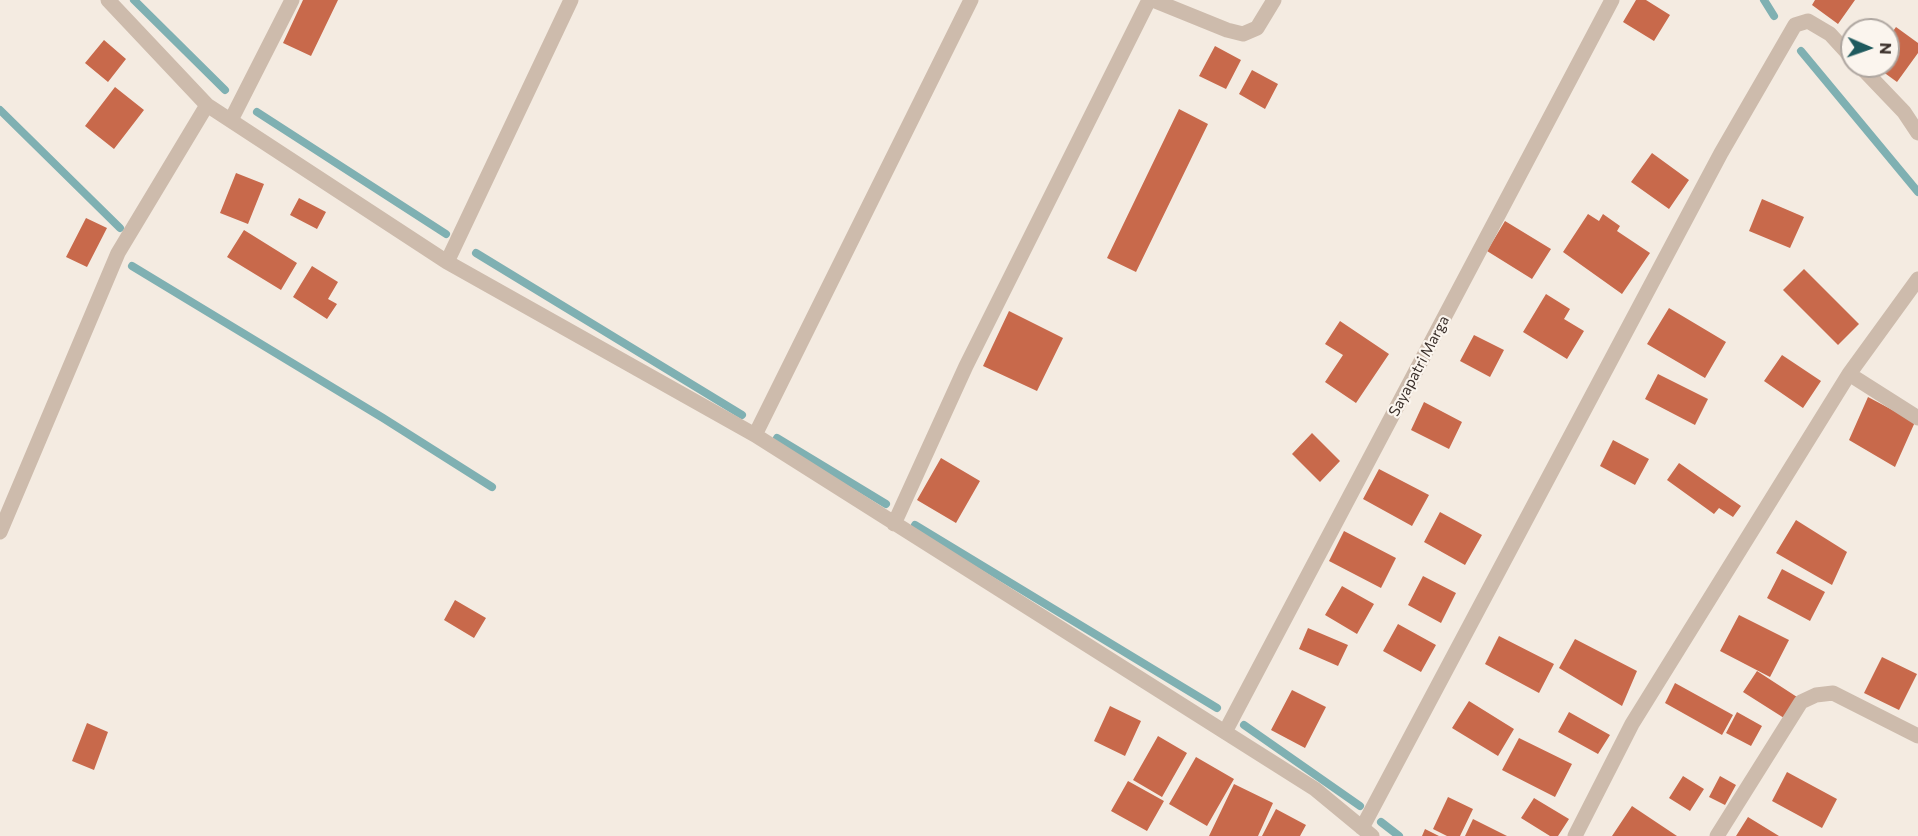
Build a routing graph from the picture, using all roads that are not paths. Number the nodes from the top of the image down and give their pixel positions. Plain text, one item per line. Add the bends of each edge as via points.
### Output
1 (108, 0) edge
2 (292, 0) edge
3 (572, 0) edge
4 (971, 0) edge
5 (1151, 0) edge
6 (1274, 0) edge
7 (1612, 0) edge
8 (1840, 44) edge
9 (1871, 78) edge
10 (207, 105) junction
11 (231, 120) junction
12 (1918, 133) edge
13 (447, 262) junction
14 (1918, 279) edge
15 (1849, 374) junction
16 (1918, 418) edge
17 (755, 435) junction
18 (894, 524) junction
19 (0, 532) edge
20 (1225, 732) junction
21 (1918, 736) edge
22 (1367, 832) edge
23 (1575, 836) edge
24 (1717, 836) edge

1 - 10 street
2 - 11 street
3 - 13 street
4 - 17 street
5 - 6 street via 1243,34 1257,28
5 - 18 street via 966,366
7 - 20 street, Sayapatri Marga
8 - 22 street via 1808,21 1795,25 1721,153
9 - 12 street
10 - 11 street
10 - 19 street via 118,253
11 - 13 street
13 - 17 street
14 - 15 street
15 - 16 street
15 - 23 street via 1632,724
17 - 18 street
18 - 20 street
20 - 22 street via 1315,789
21 - 24 street via 1833,693 1801,702

